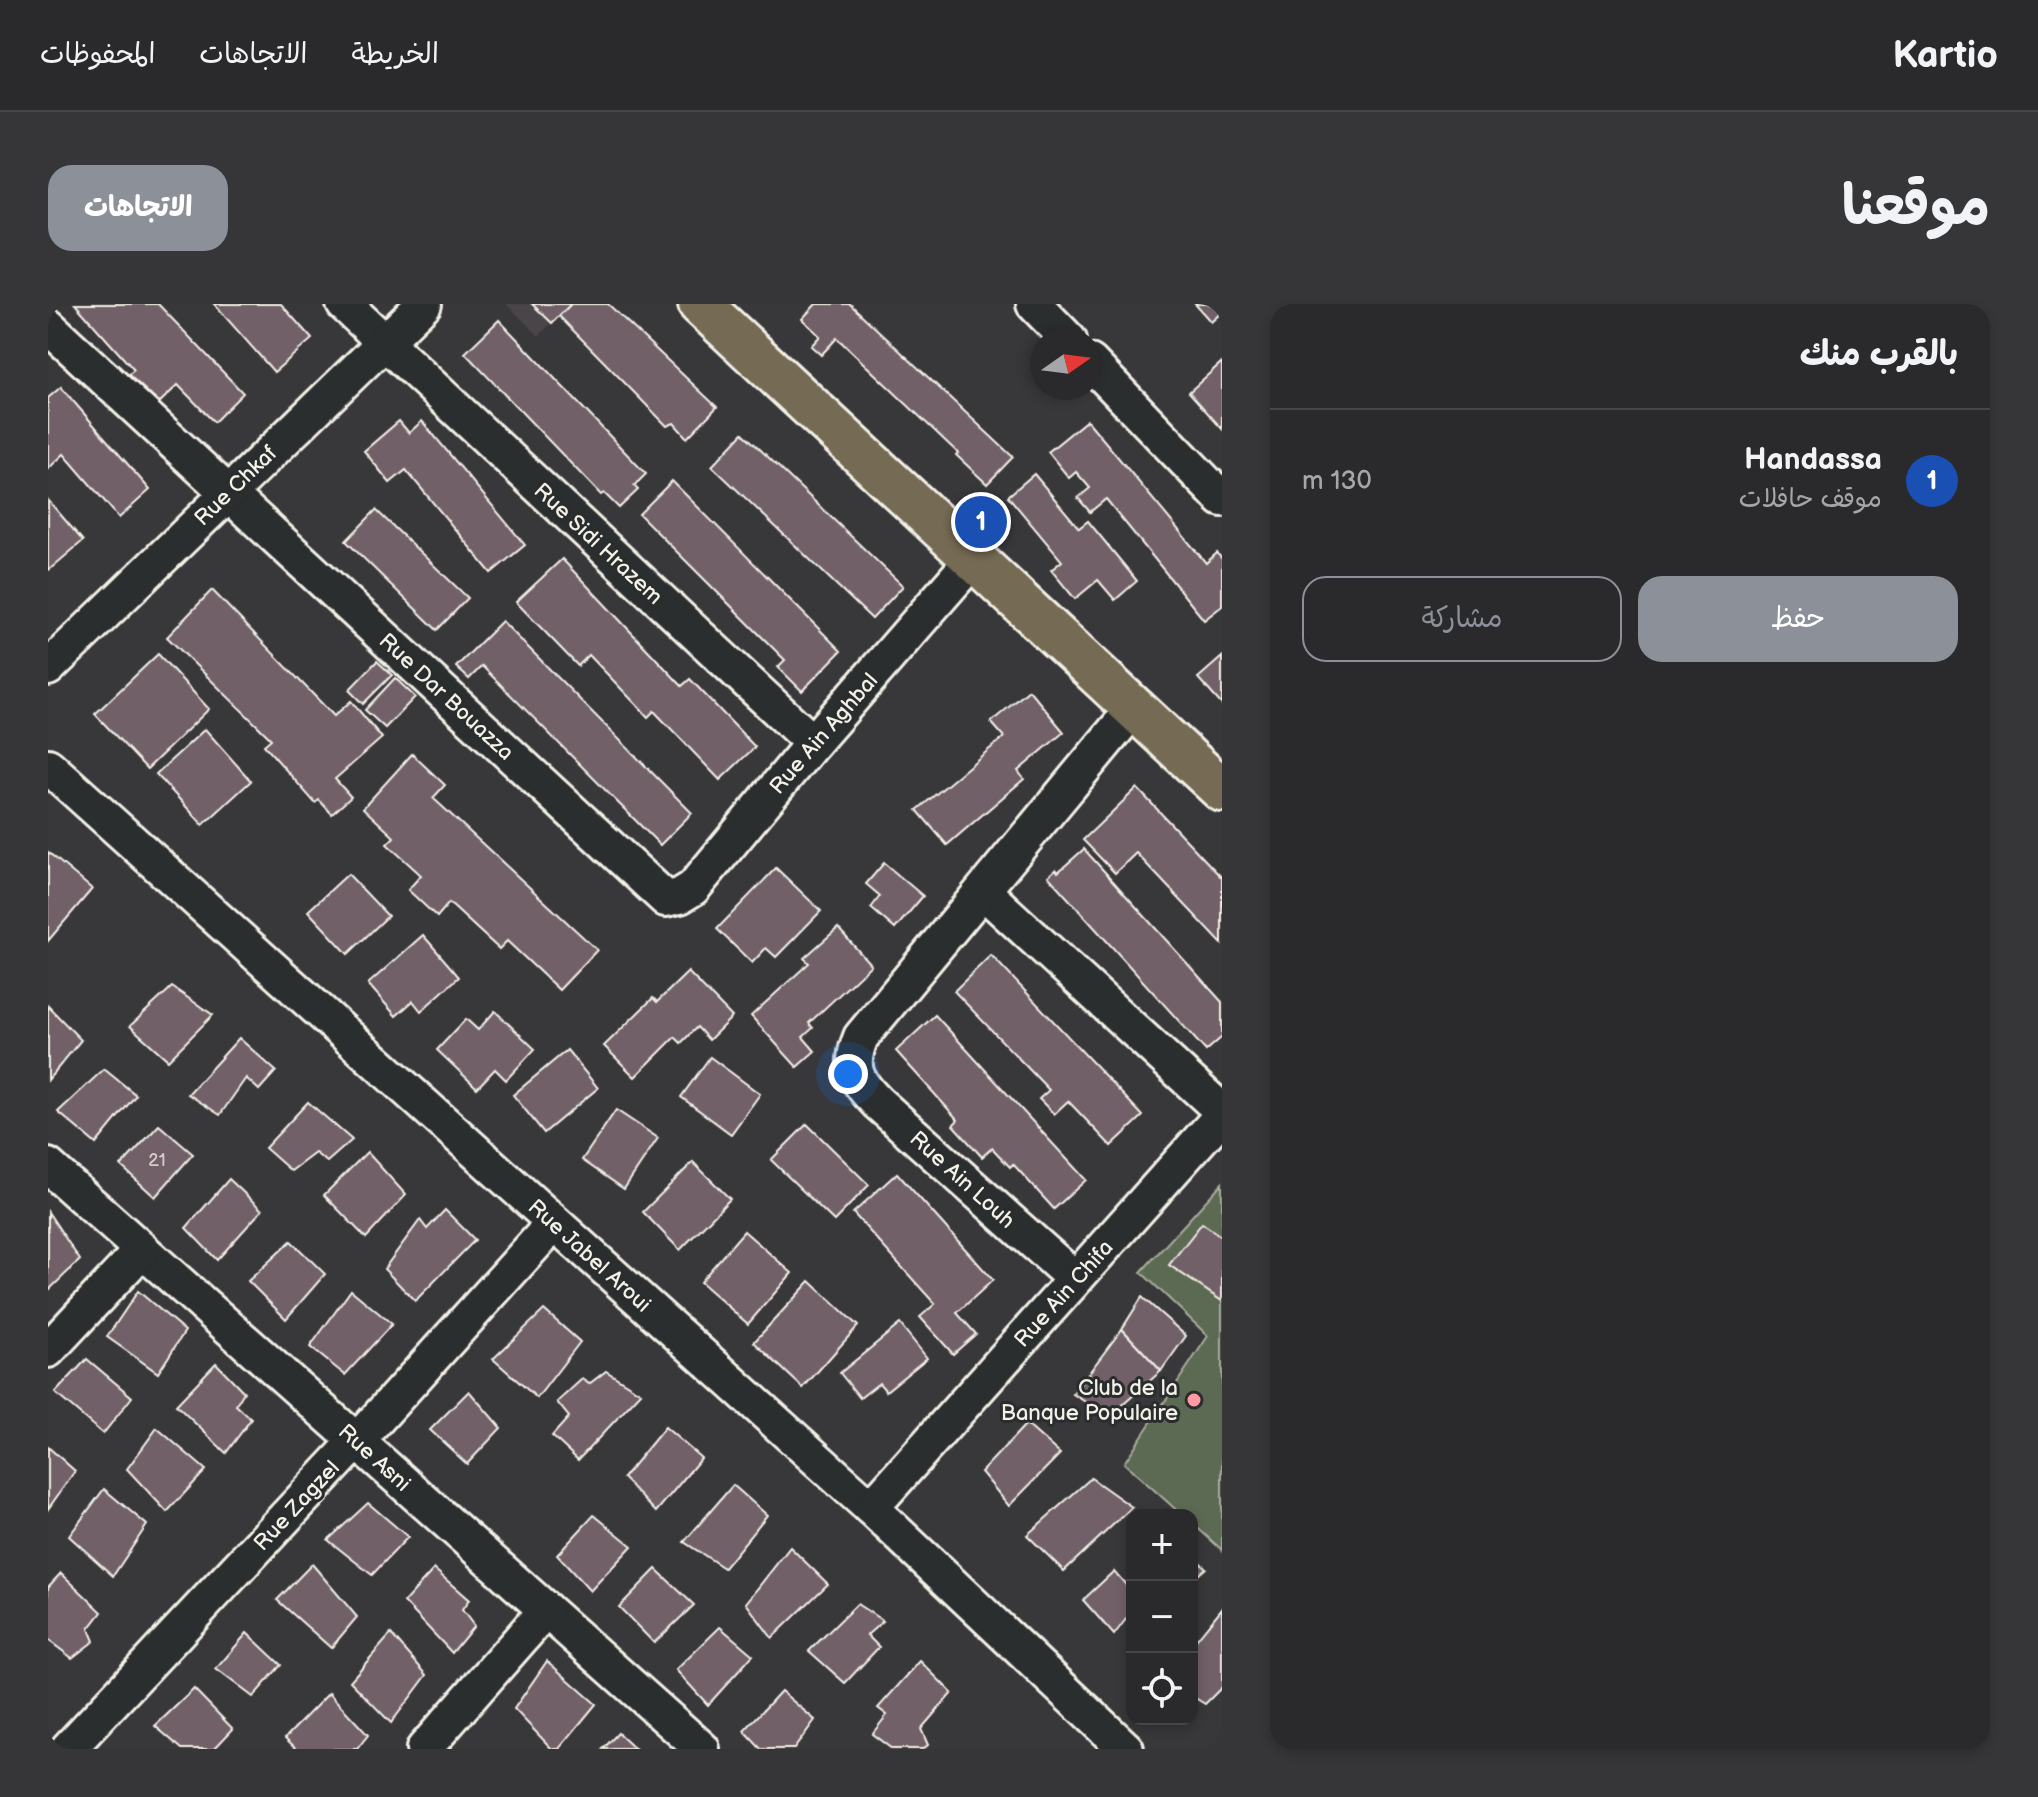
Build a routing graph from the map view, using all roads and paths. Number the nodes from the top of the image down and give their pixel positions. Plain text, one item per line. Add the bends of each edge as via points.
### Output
1 (344, 304) edge
2 (424, 304) edge
3 (700, 304) edge
4 (1034, 304) edge
5 (48, 326) edge
6 (1057, 328) edge
7 (385, 342) junction
8 (1102, 374) edge
9 (228, 492) junction
10 (1222, 499) edge
11 (974, 558) junction
12 (48, 668) edge
13 (1134, 708) junction
14 (813, 743) junction
15 (48, 766) edge
16 (1222, 790) edge
17 (983, 891) junction
18 (666, 899) joint
19 (1222, 1113) edge
20 (48, 1166) edge
21 (554, 1223) junction
22 (142, 1250) junction
23 (1075, 1279) junction
24 (48, 1350) edge
25 (357, 1441) junction
26 (871, 1508) junction
27 (546, 1610) junction
28 (1119, 1747) edge
29 (68, 1749) edge
30 (424, 1749) edge
31 (702, 1749) edge

1 - 7 street, Rue Sidi Hrazem
2 - 7 street, Rue Chkaf
3 - 11 main road
4 - 6 street
5 - 9 street, Rue Dar Bouazza
7 - 9 street, Rue Chkaf
7 - 14 street, Rue Sidi Hrazem
8 - 10 street
9 - 12 street, Rue Chkaf
9 - 18 street, Rue Dar Bouazza
11 - 13 main road
11 - 14 street, Rue Ain Aghbal
13 - 16 main road
13 - 17 street
14 - 18 street, Rue Ain Aghbal via 693,888
15 - 21 street, Rue Jabel Aroui
17 - 19 street
17 - 23 street, Rue Ain Louh via 861,1037 854,1054 855,1075 878,1103
19 - 23 street, Rue Ain Chifa
20 - 22 street, Rue Asni
21 - 25 street, Rue Zagzel
21 - 26 street, Rue Jabel Aroui
22 - 24 street
22 - 25 street, Rue Asni
23 - 26 street, Rue Ain Chifa
25 - 27 street, Rue Asni
25 - 29 street, Rue Zagzel
26 - 28 street, Rue Jabel Aroui
27 - 30 street
27 - 31 street, Rue Asni

